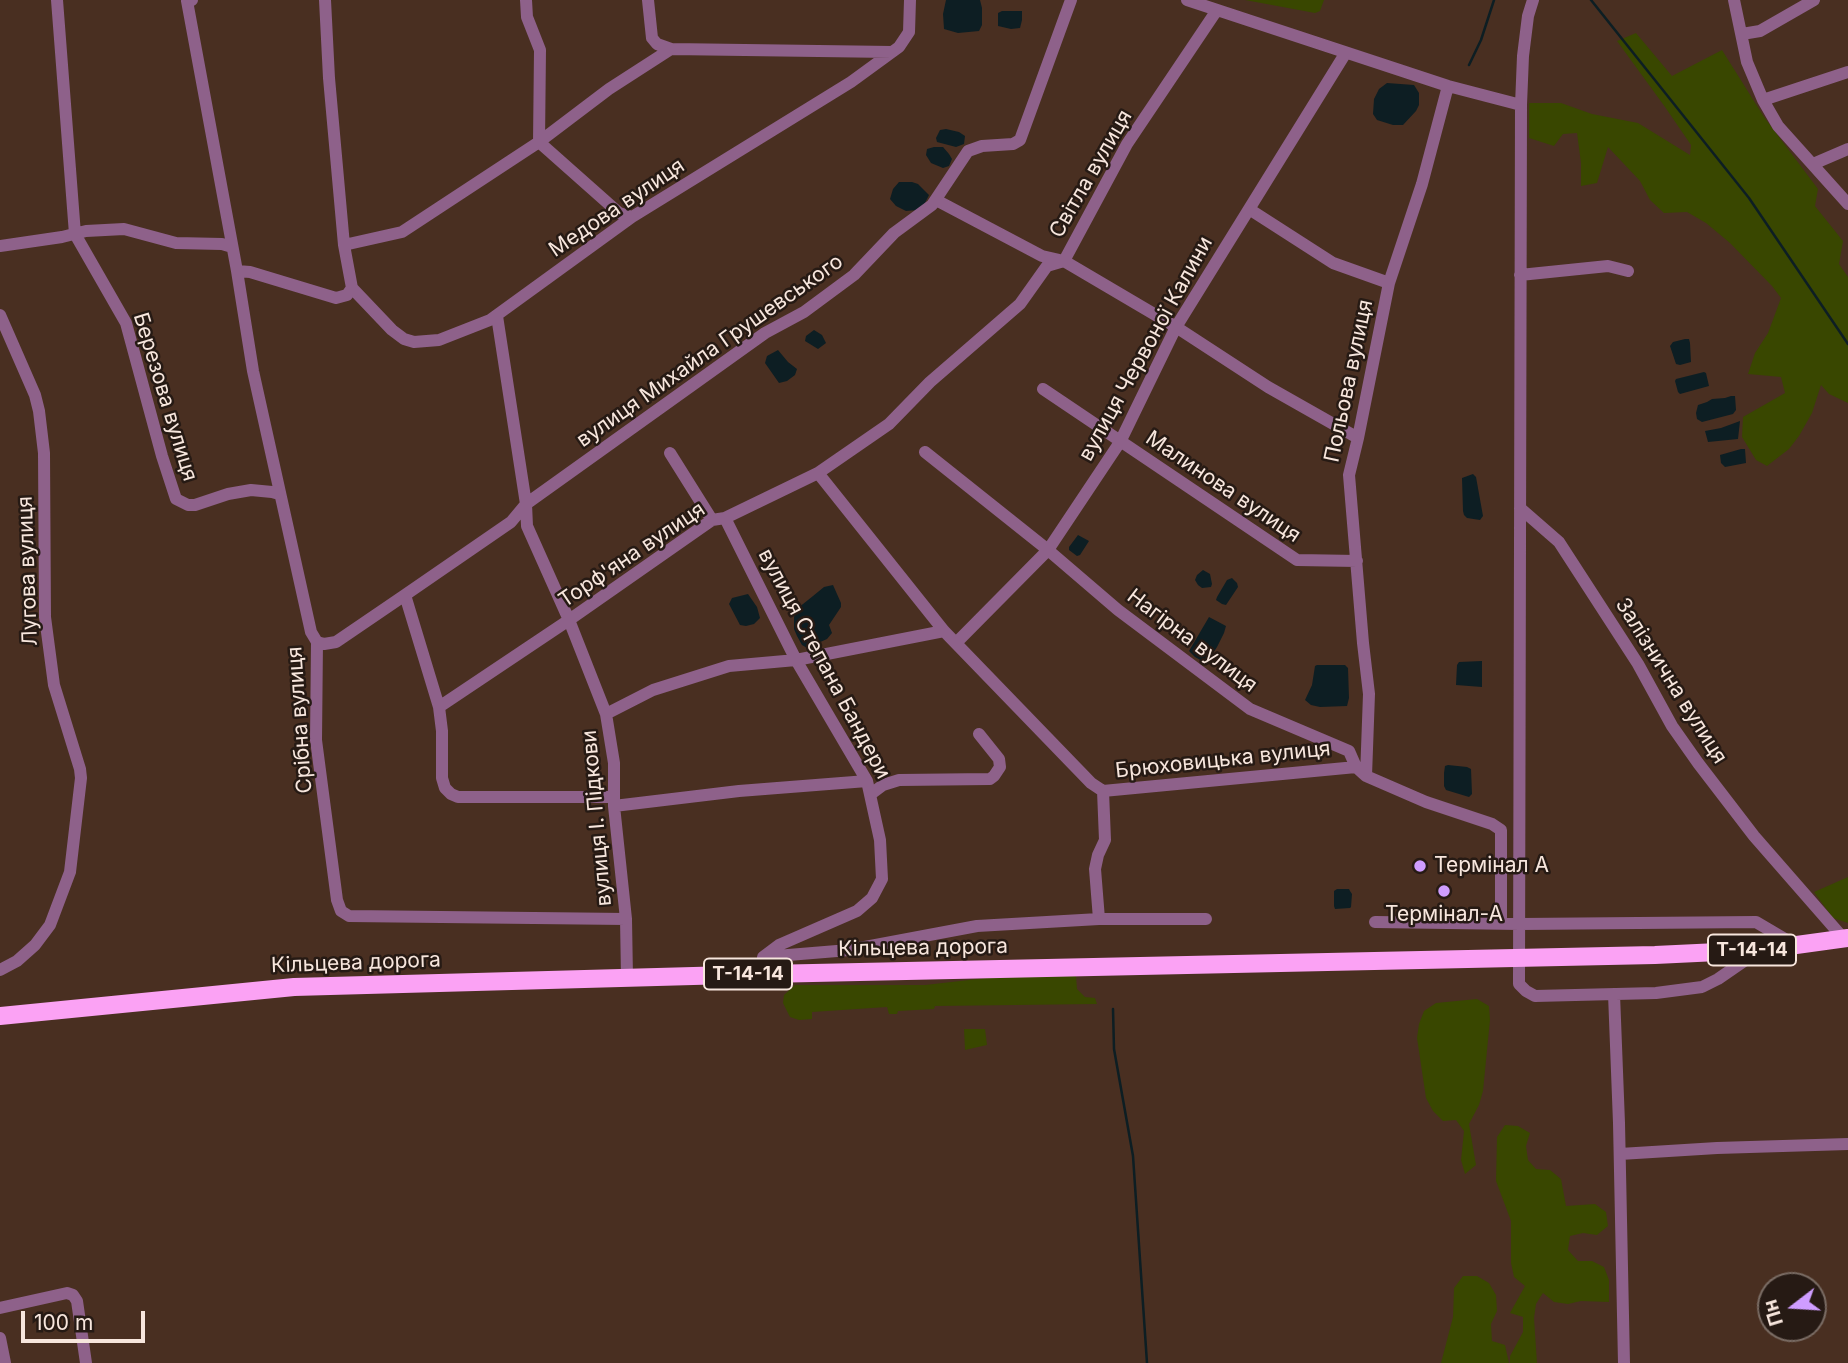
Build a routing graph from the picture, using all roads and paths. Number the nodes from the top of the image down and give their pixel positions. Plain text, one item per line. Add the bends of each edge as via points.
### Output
1 (57, 0) edge
2 (325, 0) edge
3 (526, 0) edge
4 (648, 0) edge
5 (911, 0) edge
6 (1071, 0) edge
7 (1187, 0) edge
8 (1534, 0) edge
9 (1734, 0) edge
10 (1814, 0) edge
11 (190, 1) edge
12 (1217, 10) junction
13 (1742, 34) junction
14 (671, 48) junction
15 (893, 52) junction
16 (1345, 54) junction
17 (1848, 72) edge
18 (1448, 86) junction
19 (1763, 100) junction
20 (1521, 105) junction
21 (539, 142) junction
22 (1848, 149) edge
23 (1813, 164) junction
24 (936, 200) junction
25 (1848, 204) edge
26 (1249, 209) junction
27 (632, 218) junction
28 (75, 234) junction
29 (0, 246) edge
30 (344, 246) junction
31 (232, 247) junction
32 (1063, 261) junction
33 (237, 271) junction
34 (1628, 271) dead end
35 (1520, 275) junction
36 (1390, 283) junction
37 (352, 288) junction
38 (0, 315) edge
39 (497, 316) junction
40 (1176, 327) junction
41 (1043, 389) dead end
42 (889, 424) joint
43 (1358, 438) junction
44 (1120, 442) junction
45 (925, 452) dead end
46 (670, 453) dead end
47 (818, 473) junction
48 (279, 494) junction
49 (526, 504) junction
50 (1520, 508) junction
51 (718, 519) junction
52 (1048, 550) junction
53 (1357, 561) junction
54 (405, 595) junction
55 (569, 621) junction
56 (944, 631) junction
57 (317, 642) junction
58 (956, 643) junction
59 (796, 660) junction
60 (439, 707) junction
61 (606, 714) junction
62 (979, 734) dead end
63 (1361, 771) junction
64 (869, 787) junction
65 (1103, 792) junction
66 (614, 802) junction
67 (626, 919) junction
68 (1099, 919) junction
69 (1206, 919) dead end
70 (1375, 922) dead end
71 (1501, 923) junction
72 (1520, 923) junction
73 (1846, 939) edge
74 (1795, 946) junction
75 (1760, 950) junction
76 (765, 965) junction
77 (0, 970) edge
78 (627, 977) junction
79 (1614, 994) junction
80 (0, 1016) edge
81 (1848, 1144) edge
82 (1620, 1154) junction
83 (0, 1308) edge
84 (0, 1338) edge
85 (5, 1363) edge
86 (86, 1363) edge
87 (1624, 1363) edge

1 - 28 street, Березова вулиця
2 - 30 street
3 - 21 street via 527,17 540,50
4 - 14 street via 652,37 657,44
5 - 15 street, Медова вулиця via 909,32
6 - 24 street, вулиця Михайла Грушевського via 1020,140 968,151
7 - 12 street
8 - 20 street via 1522,56
9 - 13 street
10 - 13 street via 1760,30
11 - 31 street, Срібна вулиця
12 - 16 street
12 - 32 street, Світла вулиця via 1127,144
13 - 19 street via 1747,62
14 - 15 street
14 - 21 street
15 - 27 street, Медова вулиця
16 - 18 street
16 - 26 street, вулиця Червоної Калини
17 - 19 street
18 - 20 street
18 - 36 street, Польова вулиця
19 - 23 street via 1777,126
20 - 35 street
21 - 27 street via 619,213
21 - 30 street via 402,232
22 - 23 street
23 - 25 street
24 - 32 street via 1042,256
24 - 49 street, вулиця Михайла Грушевського via 894,233 854,275
26 - 36 street via 1333,263
26 - 40 street, вулиця Червоної Калини
27 - 39 street, Медова вулиця
28 - 29 street
28 - 31 street via 124,229 176,243
28 - 48 street, Березова вулиця via 126,323 176,499 195,505 228,494
30 - 37 street
31 - 33 street, Срібна вулиця
32 - 40 street
32 - 42 street, Світла вулиця via 1047,266 1020,304
33 - 37 street via 336,298
33 - 48 street, Срібна вулиця
34 - 35 street via 1608,266
35 - 50 street
36 - 43 street, Польова вулиця
37 - 39 street, Медова вулиця via 392,330 414,342 439,340
38 - 77 street, Лугова вулиця via 38,411 44,453 45,617 54,685 81,778 70,872 50,925 35,945
39 - 49 street, вулиця І. Підкови
40 - 43 street
40 - 44 street, вулиця Червоної Калини
41 - 44 street, Малинова вулиця
42 - 47 street, Торф'яна вулиця
43 - 53 street, Польова вулиця via 1349,475
44 - 52 street, вулиця Червоної Калини
44 - 53 street, Малинова вулиця via 1297,560
45 - 52 street, Нагірна вулиця
46 - 51 street, вулиця Степана Бандери
47 - 51 street, Торф'яна вулиця
47 - 56 street
48 - 57 street, Срібна вулиця
49 - 54 street, вулиця Михайла Грушевського via 511,522
49 - 55 street, вулиця І. Підкови via 527,526
50 - 72 street
50 - 73 street, Залізнична вулиця via 1559,542 1698,763 1754,836
51 - 55 street, Торф'яна вулиця
51 - 59 street, вулиця Степана Бандери
52 - 58 street, вулиця Червоної Калини
52 - 63 street, Нагірна вулиця via 1118,610 1250,709 1349,751
53 - 63 street, Польова вулиця via 1369,703
54 - 57 street, вулиця Михайла Грушевського via 335,642
54 - 60 street
55 - 60 street, Торф'яна вулиця
55 - 61 street, вулиця І. Підкови
56 - 58 street
56 - 59 street
57 - 67 street, Срібна вулиця via 316,740 341,911 349,916
58 - 65 street
59 - 61 street via 729,666 653,690
59 - 64 street, вулиця Степана Бандери
60 - 66 street via 442,778 451,794
61 - 66 street, вулиця І. Підкови via 614,763
62 - 64 street via 999,759 1000,767 990,779 899,780
63 - 65 street, Брюховицька вулиця
63 - 71 street, Брюховицька вулиця via 1501,830
64 - 66 street via 739,791
64 - 76 street, вулиця Степана Бандери via 882,879 872,898 857,911 779,945
65 - 68 street via 1105,840 1095,869
66 - 67 street, вулиця І. Підкови
67 - 78 street, вулиця І. Підкови
68 - 69 street
68 - 76 street via 977,926
70 - 71 street
71 - 72 street
72 - 74 street via 1756,922
72 - 79 street via 1519,984 1526,991 1535,996
73 - 74 highway, Кільцева дорога / Т-14-14
74 - 75 highway, Кільцева дорога / Т-14-14
75 - 76 highway, Кільцева дорога / Т-14-14 via 1498,959
75 - 79 street via 1702,987
76 - 78 highway, Кільцева дорога / Т-14-14
78 - 80 highway, Кільцева дорога / Т-14-14 via 294,987
79 - 82 street
81 - 82 street
82 - 87 street
83 - 86 street via 74,1294
84 - 85 street

